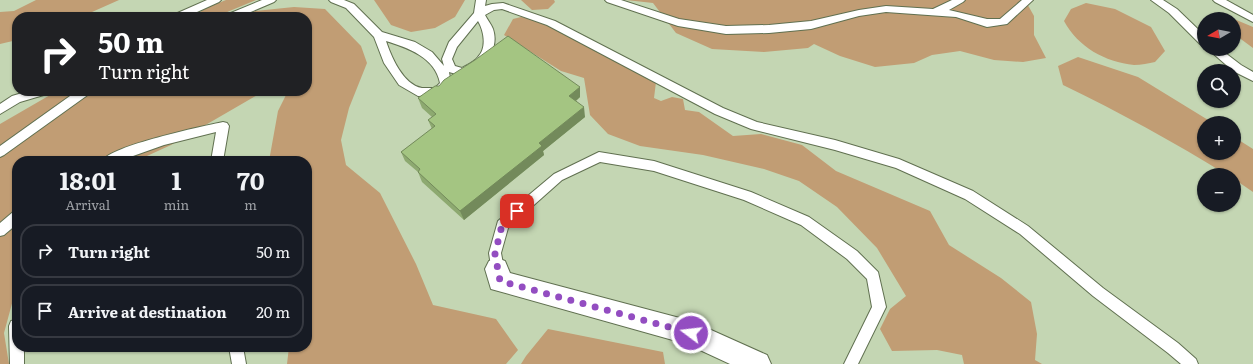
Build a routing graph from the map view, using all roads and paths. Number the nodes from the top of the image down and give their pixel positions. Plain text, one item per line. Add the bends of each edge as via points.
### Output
1 (216, 0) edge
2 (271, 0) edge
3 (334, 0) edge
4 (480, 0) edge
5 (610, 0) edge
6 (1028, 0) edge
7 (1156, 0) edge
8 (1218, 0) edge
9 (959, 1) edge
10 (350, 3) edge
11 (882, 5) edge
12 (188, 12) edge
13 (242, 12) edge
14 (932, 12) junction
15 (479, 14) junction
16 (971, 18) junction
17 (1253, 19) edge
18 (378, 34) junction
19 (1197, 34) edge
20 (1222, 56) edge
21 (1253, 77) edge
22 (21, 96) edge
23 (26, 96) edge
24 (78, 96) edge
25 (16, 99) junction
26 (0, 110) edge
27 (0, 152) edge
28 (118, 156) edge
29 (218, 156) edge
30 (12, 220) edge
31 (0, 231) edge
32 (497, 269) joint
33 (17, 352) edge
34 (237, 352) edge
35 (17, 364) edge
36 (239, 364) edge
37 (758, 364) edge
38 (851, 364) edge
39 (1191, 364) edge

1 - 12 lane
2 - 13 lane
3 - 10 lane
4 - 15 lane
5 - 11 lane via 678,22 726,30 811,25
6 - 16 lane via 1004,22 987,23
7 - 19 lane via 1173,11
8 - 17 lane
9 - 14 lane
9 - 16 lane via 957,8
10 - 18 lane
11 - 14 lane
14 - 16 lane
15 - 15 lane via 488,29 489,48 482,60 463,72 451,69 447,59 453,45
15 - 39 lane via 492,7 510,8 551,24 719,111 755,126 835,144 899,164 970,195 1024,230 1098,292
18 - 18 lane via 389,63 403,82 418,92 436,92 446,84 443,71 428,55 411,45
20 - 21 lane
22 - 25 lane
23 - 25 lane
24 - 27 lane
25 - 26 lane
28 - 29 lane via 163,139 223,126
30 - 31 lane
32 - 37 street via 500,281 691,333
32 - 38 lane via 495,254 502,225 558,177 599,157 654,166 747,196 806,221 852,256 873,276 879,307
33 - 35 lane
34 - 36 lane

